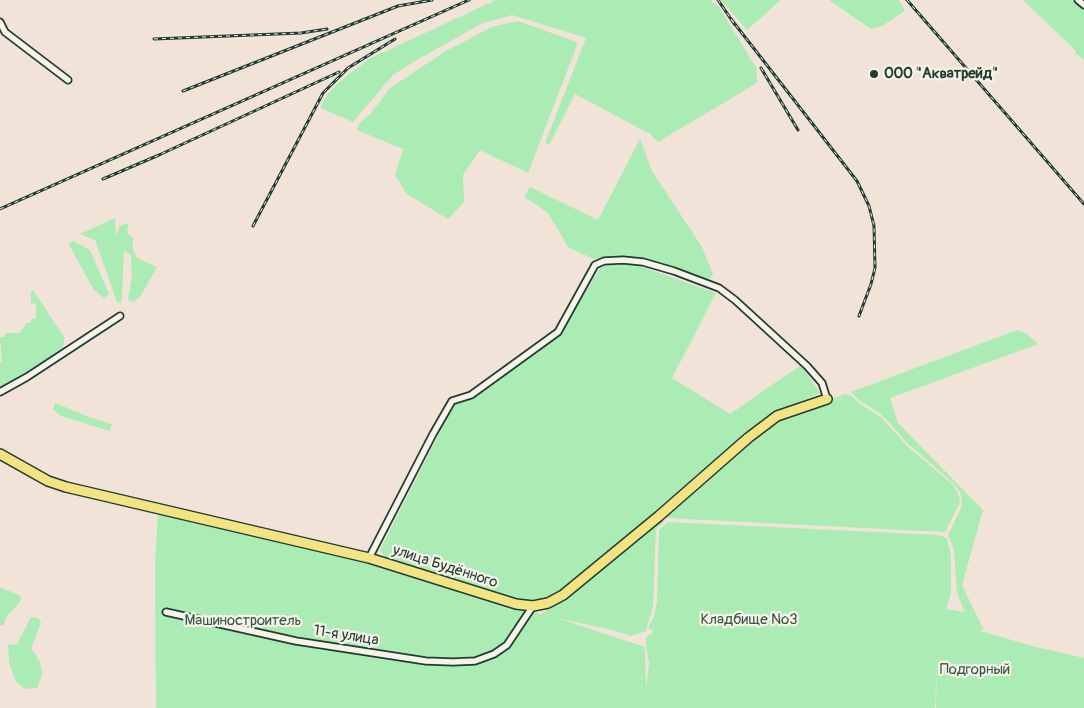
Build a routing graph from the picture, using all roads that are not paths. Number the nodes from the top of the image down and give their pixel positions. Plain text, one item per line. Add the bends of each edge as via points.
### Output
1 (1078, 0) edge
2 (1084, 5) edge
3 (0, 22) edge
4 (68, 80) dead end
5 (120, 316) dead end
6 (0, 392) edge
7 (827, 399) joint
8 (0, 454) edge
9 (369, 558) junction
10 (533, 606) junction
11 (166, 612) dead end

1 - 2 street
3 - 4 street via 5,32
5 - 6 street
7 - 9 street via 822,383 808,366 719,288 643,262 604,261 595,265 558,332 471,395 452,401
7 - 10 main road, улица Будённого via 777,416 563,595
8 - 9 main road, улица Будённого via 66,488
9 - 10 main road, улица Будённого via 516,604
10 - 11 street, 11-я улица via 507,644 494,654 475,661 426,660 296,641

